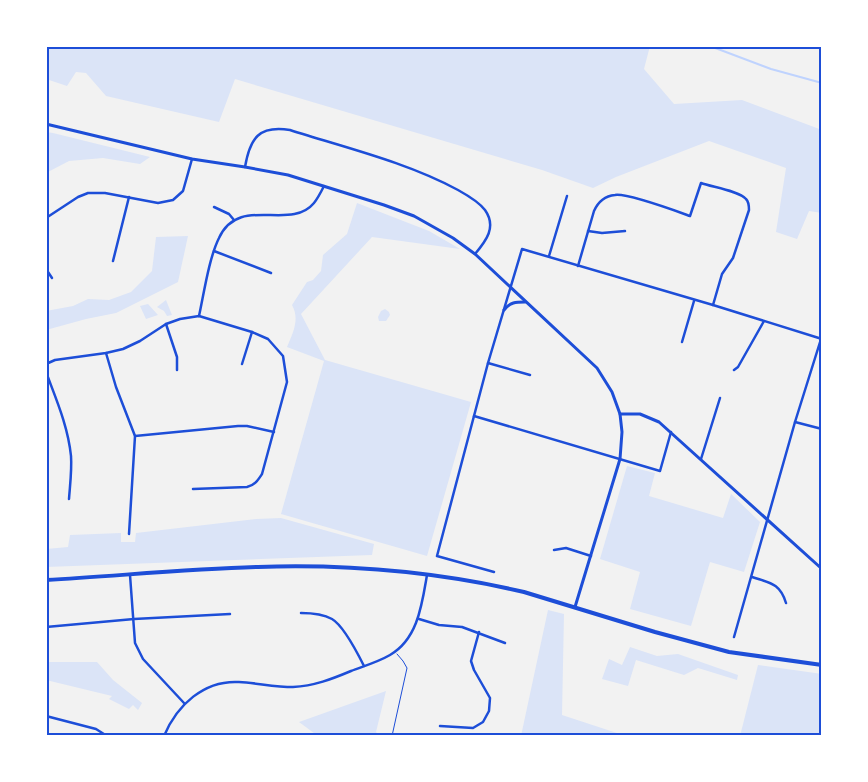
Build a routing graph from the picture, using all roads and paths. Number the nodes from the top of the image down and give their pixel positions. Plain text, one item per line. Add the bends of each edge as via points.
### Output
1 (46, 124) edge
2 (192, 160) junction
3 (245, 167) junction
4 (324, 186) junction
5 (567, 196) dead end
6 (129, 197) junction
7 (214, 207) dead end
8 (46, 218) edge
9 (234, 220) junction
10 (588, 231) junction
11 (626, 231) dead end
12 (214, 251) junction
13 (475, 254) junction
14 (549, 257) junction
15 (113, 260) dead end
16 (578, 266) junction
17 (46, 269) edge
18 (271, 273) dead end
19 (52, 278) dead end
20 (510, 288) junction
21 (694, 300) junction
22 (525, 302) junction
23 (713, 305) junction
24 (504, 310) junction
25 (198, 316) junction
26 (764, 321) junction
27 (166, 324) junction
28 (252, 332) junction
29 (822, 339) edge
30 (682, 342) dead end
31 (106, 353) junction
32 (488, 363) junction
33 (46, 364) edge
34 (242, 364) dead end
35 (177, 370) dead end
36 (734, 370) dead end
37 (46, 372) edge
38 (530, 375) dead end
39 (720, 398) dead end
40 (620, 414) junction
41 (474, 416) junction
42 (795, 422) junction
43 (822, 429) edge
44 (671, 431) junction
45 (274, 432) junction
46 (135, 436) junction
47 (620, 459) junction
48 (701, 459) junction
49 (193, 489) dead end
50 (69, 499) dead end
51 (768, 521) junction
52 (129, 534) dead end
53 (554, 550) dead end
54 (591, 556) junction
55 (822, 569) edge
56 (494, 572) dead end
57 (130, 575) junction
58 (427, 575) junction
59 (752, 577) junction
60 (46, 580) edge
61 (786, 603) dead end
62 (575, 607) junction
63 (301, 613) dead end
64 (230, 614) dead end
65 (418, 619) junction
66 (134, 620) junction
67 (46, 627) edge
68 (479, 632) junction
69 (734, 637) dead end
70 (505, 642) dead end
71 (394, 652) junction
72 (822, 665) edge
73 (364, 666) junction
74 (184, 703) junction
75 (46, 716) edge
76 (440, 726) dead end
77 (107, 736) edge
78 (164, 736) edge
79 (392, 736) edge

1 - 2 street
2 - 3 street
2 - 6 street via 183,191 173,200 158,204
3 - 4 street
3 - 13 street via 251,144 257,136 281,128 434,177 465,194 486,211 489,235
4 - 9 street via 314,203 298,213 249,215
4 - 13 street via 414,216
5 - 14 street
6 - 8 street via 88,194
6 - 15 street
7 - 9 street
9 - 12 street via 219,237
10 - 11 street
10 - 16 street
10 - 23 street via 594,211 602,200 612,195 619,194 690,216 700,184 740,194 747,199 749,210 734,258 722,274
12 - 18 street
12 - 25 street
13 - 20 street
14 - 16 street
14 - 20 street via 522,249
16 - 21 street
17 - 19 street
20 - 22 street
20 - 24 street
21 - 23 street
21 - 30 street
22 - 24 street via 515,302
22 - 40 street via 597,368 612,392
23 - 26 street
24 - 32 street
25 - 27 street
25 - 28 street
26 - 29 street
26 - 36 street
27 - 31 street via 132,345
27 - 35 street via 177,357
28 - 34 street
28 - 45 street via 268,339 279,349 287,373 286,390
29 - 42 street
31 - 33 street
31 - 46 street
32 - 38 street
32 - 41 street
37 - 50 street via 68,439 71,463
39 - 48 street
40 - 44 street via 650,417
40 - 47 street
41 - 47 street
41 - 56 street via 437,556
42 - 43 street
42 - 51 street
44 - 47 street via 660,471
44 - 48 street
45 - 46 street via 238,426
45 - 49 street via 262,474 253,485
46 - 52 street
47 - 54 street
48 - 51 street
51 - 55 street
51 - 59 street
53 - 54 street via 566,548
54 - 62 street
57 - 58 main road via 309,566
57 - 60 main road
57 - 66 street
58 - 62 main road via 503,587
58 - 65 street
59 - 61 street via 779,588
59 - 69 street
62 - 72 main road via 729,652
63 - 73 street via 335,621
64 - 66 street
65 - 68 street
65 - 71 street via 407,639
66 - 67 street
66 - 74 street via 138,651
68 - 70 street
68 - 76 street via 471,661 490,698 489,711 483,722 473,728
71 - 73 street
71 - 79 path via 407,668
73 - 74 street via 308,686 224,682 202,690
74 - 78 street
75 - 77 street via 96,729

